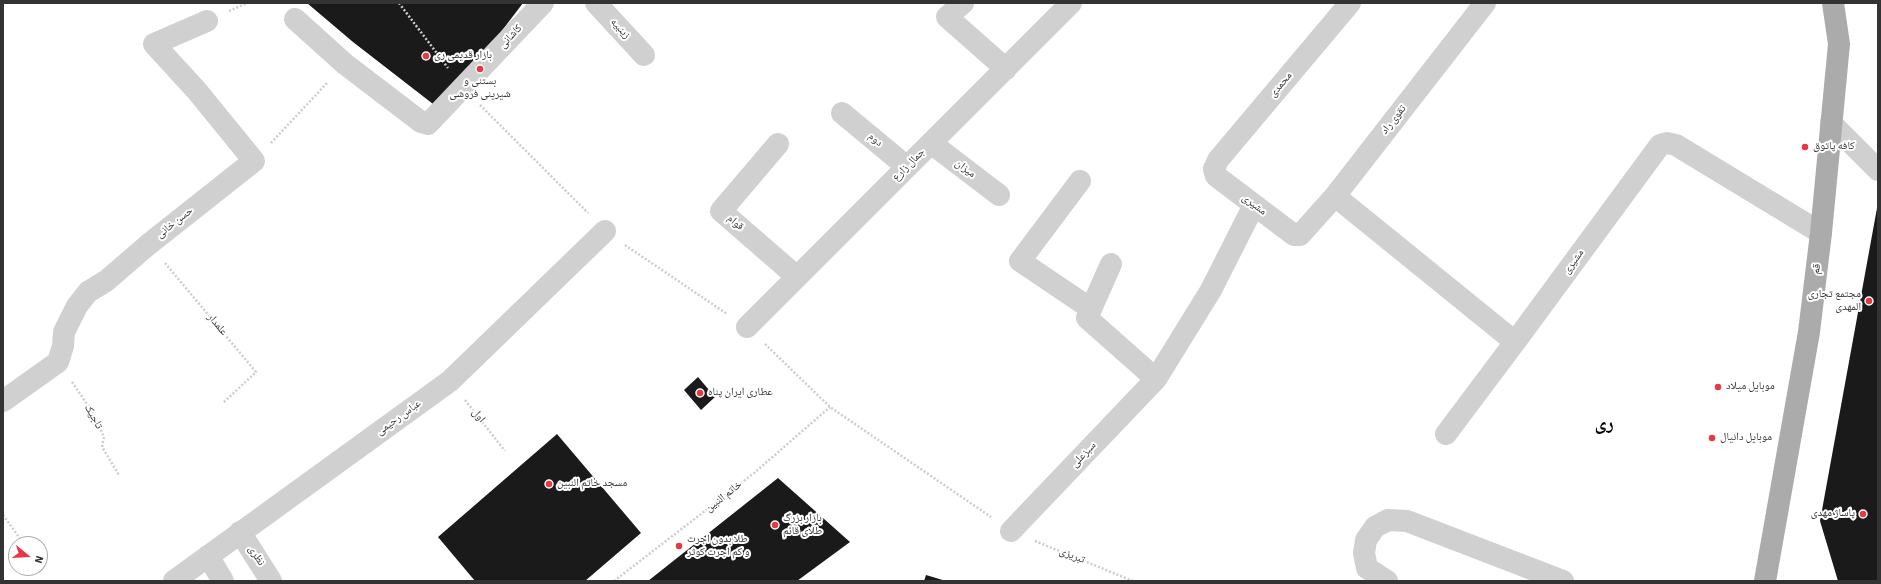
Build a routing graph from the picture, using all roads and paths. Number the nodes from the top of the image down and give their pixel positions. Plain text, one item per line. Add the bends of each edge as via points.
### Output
1 (399, 3) edge
2 (543, 3) edge
3 (596, 3) edge
4 (963, 3) edge
5 (1071, 3) edge
6 (1350, 3) edge
7 (1485, 3) edge
8 (1833, 3) edge
9 (294, 19) dead end
10 (207, 21) dead end
11 (644, 55) dead end
12 (345, 64) junction
13 (1006, 69) junction
14 (463, 88) junction
15 (842, 113) dead end
16 (1831, 123) junction
17 (931, 143) junction
18 (778, 144) dead end
19 (254, 161) junction
20 (907, 167) junction
21 (1214, 169) joint
22 (1878, 170) edge
23 (1080, 181) dead end
24 (999, 195) dead end
25 (1335, 196) junction
26 (1254, 205) junction
27 (605, 231) dead end
28 (1821, 233) junction
29 (1300, 235) joint
30 (149, 244) junction
31 (1111, 264) dead end
32 (797, 277) junction
33 (1091, 308) junction
34 (747, 327) dead end
35 (1515, 342) junction
36 (58, 362) junction
37 (1156, 379) junction
38 (450, 381) junction
39 (3, 401) edge
40 (223, 403) dead end
41 (830, 408) dead end
42 (1446, 434) dead end
43 (505, 451) dead end
44 (118, 475) dead end
45 (3, 515) edge
46 (1011, 531) joint
47 (240, 532) junction
48 (19, 536) edge
49 (208, 556) junction
50 (174, 581) edge
51 (223, 581) edge
52 (271, 581) edge
53 (614, 581) edge
54 (1133, 581) edge
55 (1387, 581) edge
56 (1563, 581) edge
57 (1765, 581) edge

1 - 14 path
2 - 14 street, کاشانی
3 - 11 street, زینبیه
4 - 13 street via 947,16
5 - 13 street, جمال زارع
6 - 21 street, محمدی via 1218,160
7 - 25 street, تقوی راد
8 - 16 main road, قم via 1839,44
9 - 12 street
10 - 19 street via 154,44 197,91
12 - 14 street, کاشانی via 424,124 428,124
12 - 19 path
13 - 17 street, جمال زارع
15 - 20 street, دوم
16 - 22 street
16 - 28 main road, قم
17 - 20 street, جمال زارع
17 - 24 street, میزان
18 - 32 street, قوام via 722,211
19 - 30 street, حسن خانی
20 - 32 street, جمال زارع
21 - 26 street, مشیری via 1216,176
23 - 33 street via 1020,261
25 - 29 street, تقوی راد
25 - 35 street
26 - 29 street, مشیری via 1294,235
26 - 37 street, سبزعلی via 1211,290
27 - 38 street, عباس رحیمی
28 - 35 street, مشیری via 1676,145 1660,145
28 - 57 main road, قم via 1809,332
30 - 36 street, حسن خانی via 106,281 88,292 77,306 64,332
30 - 40 path, علمدار via 256,372
31 - 33 street
32 - 34 street, جمال زارع
33 - 37 street via 1087,318
35 - 42 street
36 - 39 street
36 - 44 path, تاجیک via 93,413 104,437 102,447
37 - 46 street, سبزعلی
38 - 43 path, اول
38 - 47 street, عباس رحیمی
41 - 53 path, خاتم النبین via 753,474
45 - 48 path
46 - 54 path, تبریزی
47 - 49 street, عباس رحیمی
47 - 52 street, نظری
49 - 50 street, عباس رحیمی
49 - 51 street
55 - 56 street via 1367,568 1364,553 1366,540 1375,527 1388,520 1407,521

